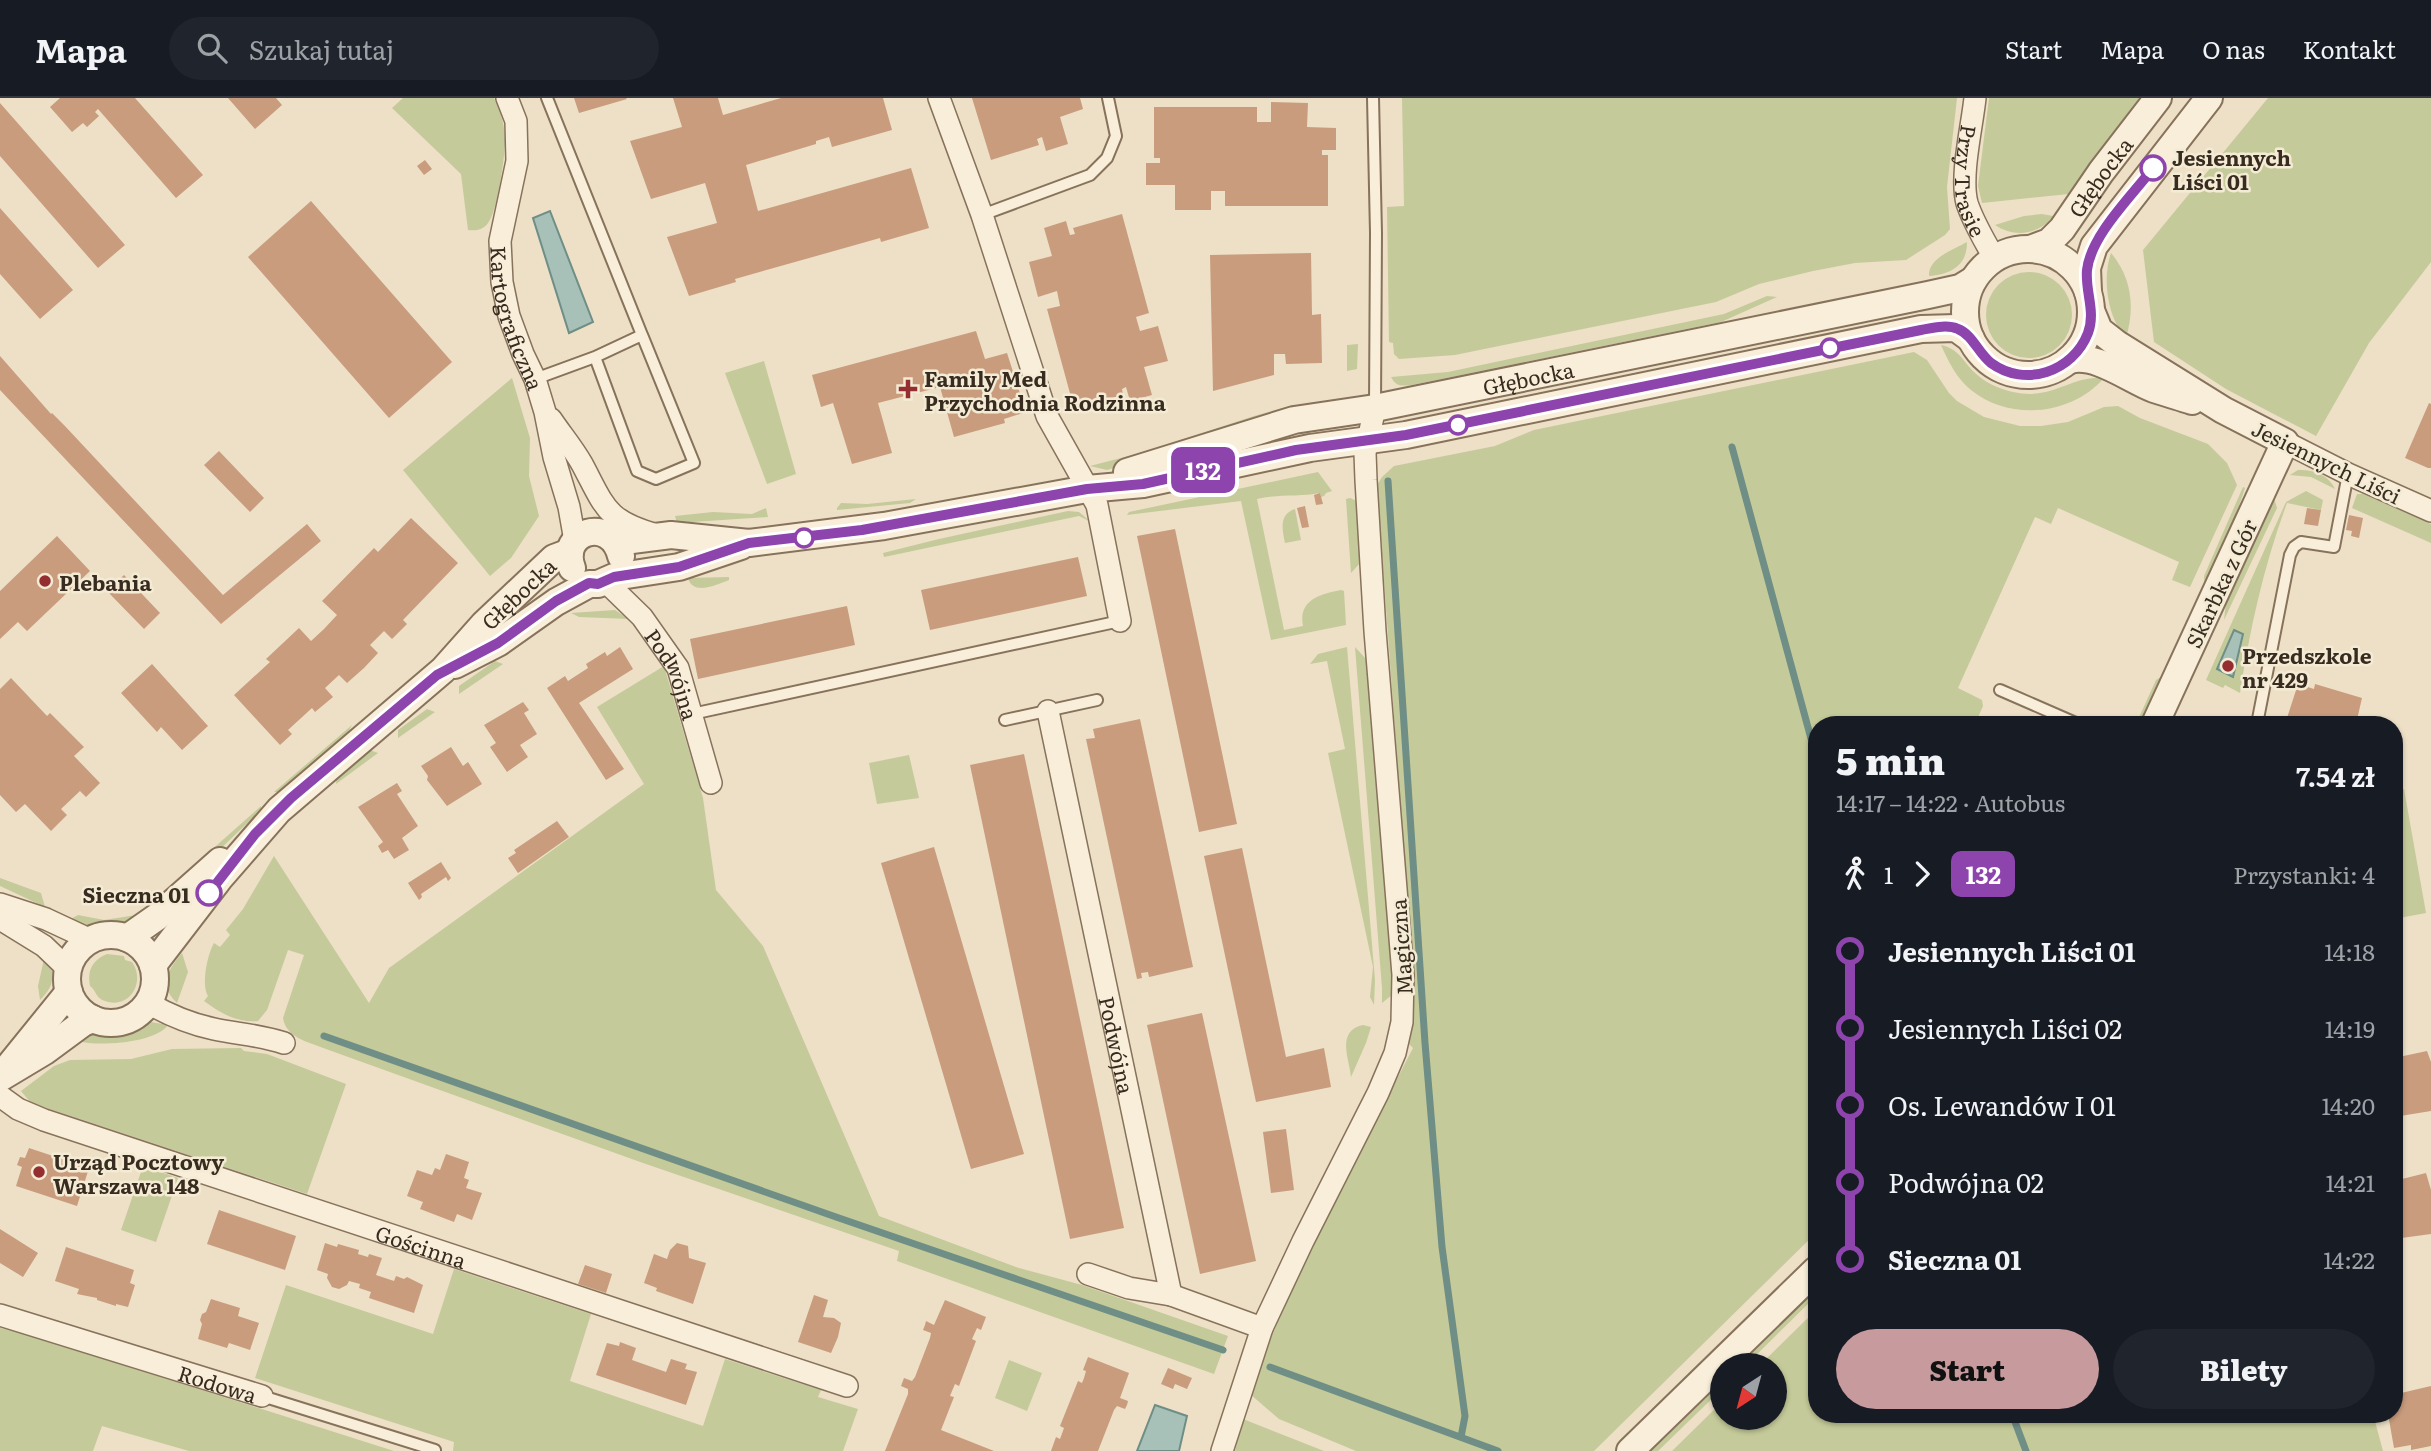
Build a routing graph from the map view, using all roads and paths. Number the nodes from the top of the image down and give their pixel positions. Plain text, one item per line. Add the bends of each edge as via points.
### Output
1 (507, 98) edge
2 (548, 98) edge
3 (939, 98) edge
4 (1108, 98) edge
5 (1373, 98) edge
6 (1975, 98) edge
7 (2158, 98) edge
8 (2209, 98) edge
9 (982, 215) junction
10 (2033, 248) junction
11 (1994, 258) junction
12 (1973, 280) junction
13 (2090, 302) junction
14 (642, 335) junction
15 (1971, 339) junction
16 (594, 356) junction
17 (2070, 360) junction
18 (535, 379) junction
19 (1375, 408) junction
20 (2223, 410) junction
21 (545, 412) junction
22 (1368, 440) junction
23 (2285, 442) junction
24 (2348, 474) junction
25 (1087, 489) junction
26 (597, 494) junction
27 (2431, 511) edge
28 (659, 535) junction
29 (610, 537) junction
30 (749, 543) junction
31 (572, 546) junction
32 (603, 581) junction
33 (1120, 621) joint
34 (443, 670) junction
35 (2000, 690) dead end
36 (1097, 700) dead end
37 (1048, 711) junction
38 (692, 714) junction
39 (2060, 716) edge
40 (2159, 716) edge
41 (2259, 716) edge
42 (1005, 720) dead end
43 (711, 783) dead end
44 (255, 834) junction
45 (0, 904) edge
46 (0, 919) edge
47 (127, 938) junction
48 (91, 940) junction
49 (153, 965) junction
50 (69, 980) junction
51 (148, 1003) junction
52 (93, 1019) junction
53 (284, 1043) dead end
54 (0, 1077) edge
55 (0, 1096) edge
56 (1088, 1274) dead end
57 (1808, 1278) edge
58 (1171, 1294) junction
59 (0, 1315) edge
60 (1262, 1328) junction
61 (847, 1386) dead end
62 (262, 1396) joint
63 (435, 1450) edge
64 (1222, 1451) edge
65 (1630, 1451) edge

1 - 18 street, Kartograficzna via 516,121 517,161 500,241 502,282 509,316
2 - 14 lane
3 - 9 street
4 - 9 lane via 1116,136 1107,158 1090,175
5 - 19 lane
6 - 11 street, Przy Trasie via 1966,196
7 - 10 street, Głębocka via 2062,229 2049,242
8 - 13 street, Głębocka via 2094,246 2087,268
9 - 25 street via 1047,416
10 - 11 street
10 - 13 street via 2062,258 2078,272
11 - 12 street
12 - 15 street via 1964,310
12 - 19 street, Głębocka via 1952,290
13 - 17 street via 2088,334
13 - 20 street, Jesiennych Liści via 2095,325 2103,334
14 - 16 lane
14 - 16 lane via 694,463 656,479 637,471
15 - 17 street via 1991,363 2020,375 2041,374
15 - 22 street, Głębocka via 1956,328 1921,330
16 - 18 lane
17 - 20 street, Jesiennych Liści via 2093,361 2152,388
18 - 21 street, Kartograficzna
19 - 22 street, Magiczna
19 - 25 street, Głębocka via 1281,424 1138,468
20 - 23 street, Jesiennych Liści
21 - 26 street, Kartograficzna
21 - 31 street, Kartograficzna via 569,507
22 - 25 street, Głębocka via 1296,450 1143,484
22 - 60 street, Magiczna via 1366,480 1403,975 1402,1022 1378,1093
23 - 24 street, Jesiennych Liści
23 - 40 street, Skarbka z Gór
24 - 27 street, Jesiennych Liści
24 - 41 lane via 2334,547 2301,542 2290,555
25 - 30 street, Głębocka via 862,530
25 - 33 street via 1097,505
26 - 28 street, Kartograficzna via 609,513 623,523
26 - 29 street, Kartograficzna
28 - 29 street, Głębocka
28 - 30 street, Głębocka
29 - 31 street, Głębocka via 587,532
29 - 32 street via 621,556
30 - 32 street, Głębocka via 679,567
31 - 32 street, Głębocka via 573,571 580,578
31 - 34 street, Głębocka via 484,624
32 - 34 street, Głębocka via 556,601 498,643
32 - 38 street, Podwójna via 642,617 673,659
33 - 38 lane
34 - 44 street, Głębocka
35 - 39 lane
36 - 37 lane
37 - 42 lane
37 - 58 street, Podwójna
38 - 43 street, Podwójna
44 - 47 street, Głębocka
44 - 49 street, Głębocka
45 - 48 street
46 - 50 street via 44,946
47 - 48 street via 105,935
47 - 49 street via 143,949
48 - 50 street via 76,952
49 - 51 street via 155,982
50 - 52 street via 78,1008
50 - 54 street
51 - 52 street via 123,1021
51 - 53 street via 187,1022
52 - 54 street
55 - 61 street, Gościnna via 44,1121
56 - 58 street via 1129,1288
57 - 65 street
58 - 60 street
59 - 62 street, Rodowa
60 - 64 street, Magiczna
62 - 63 lane, Rodowa

